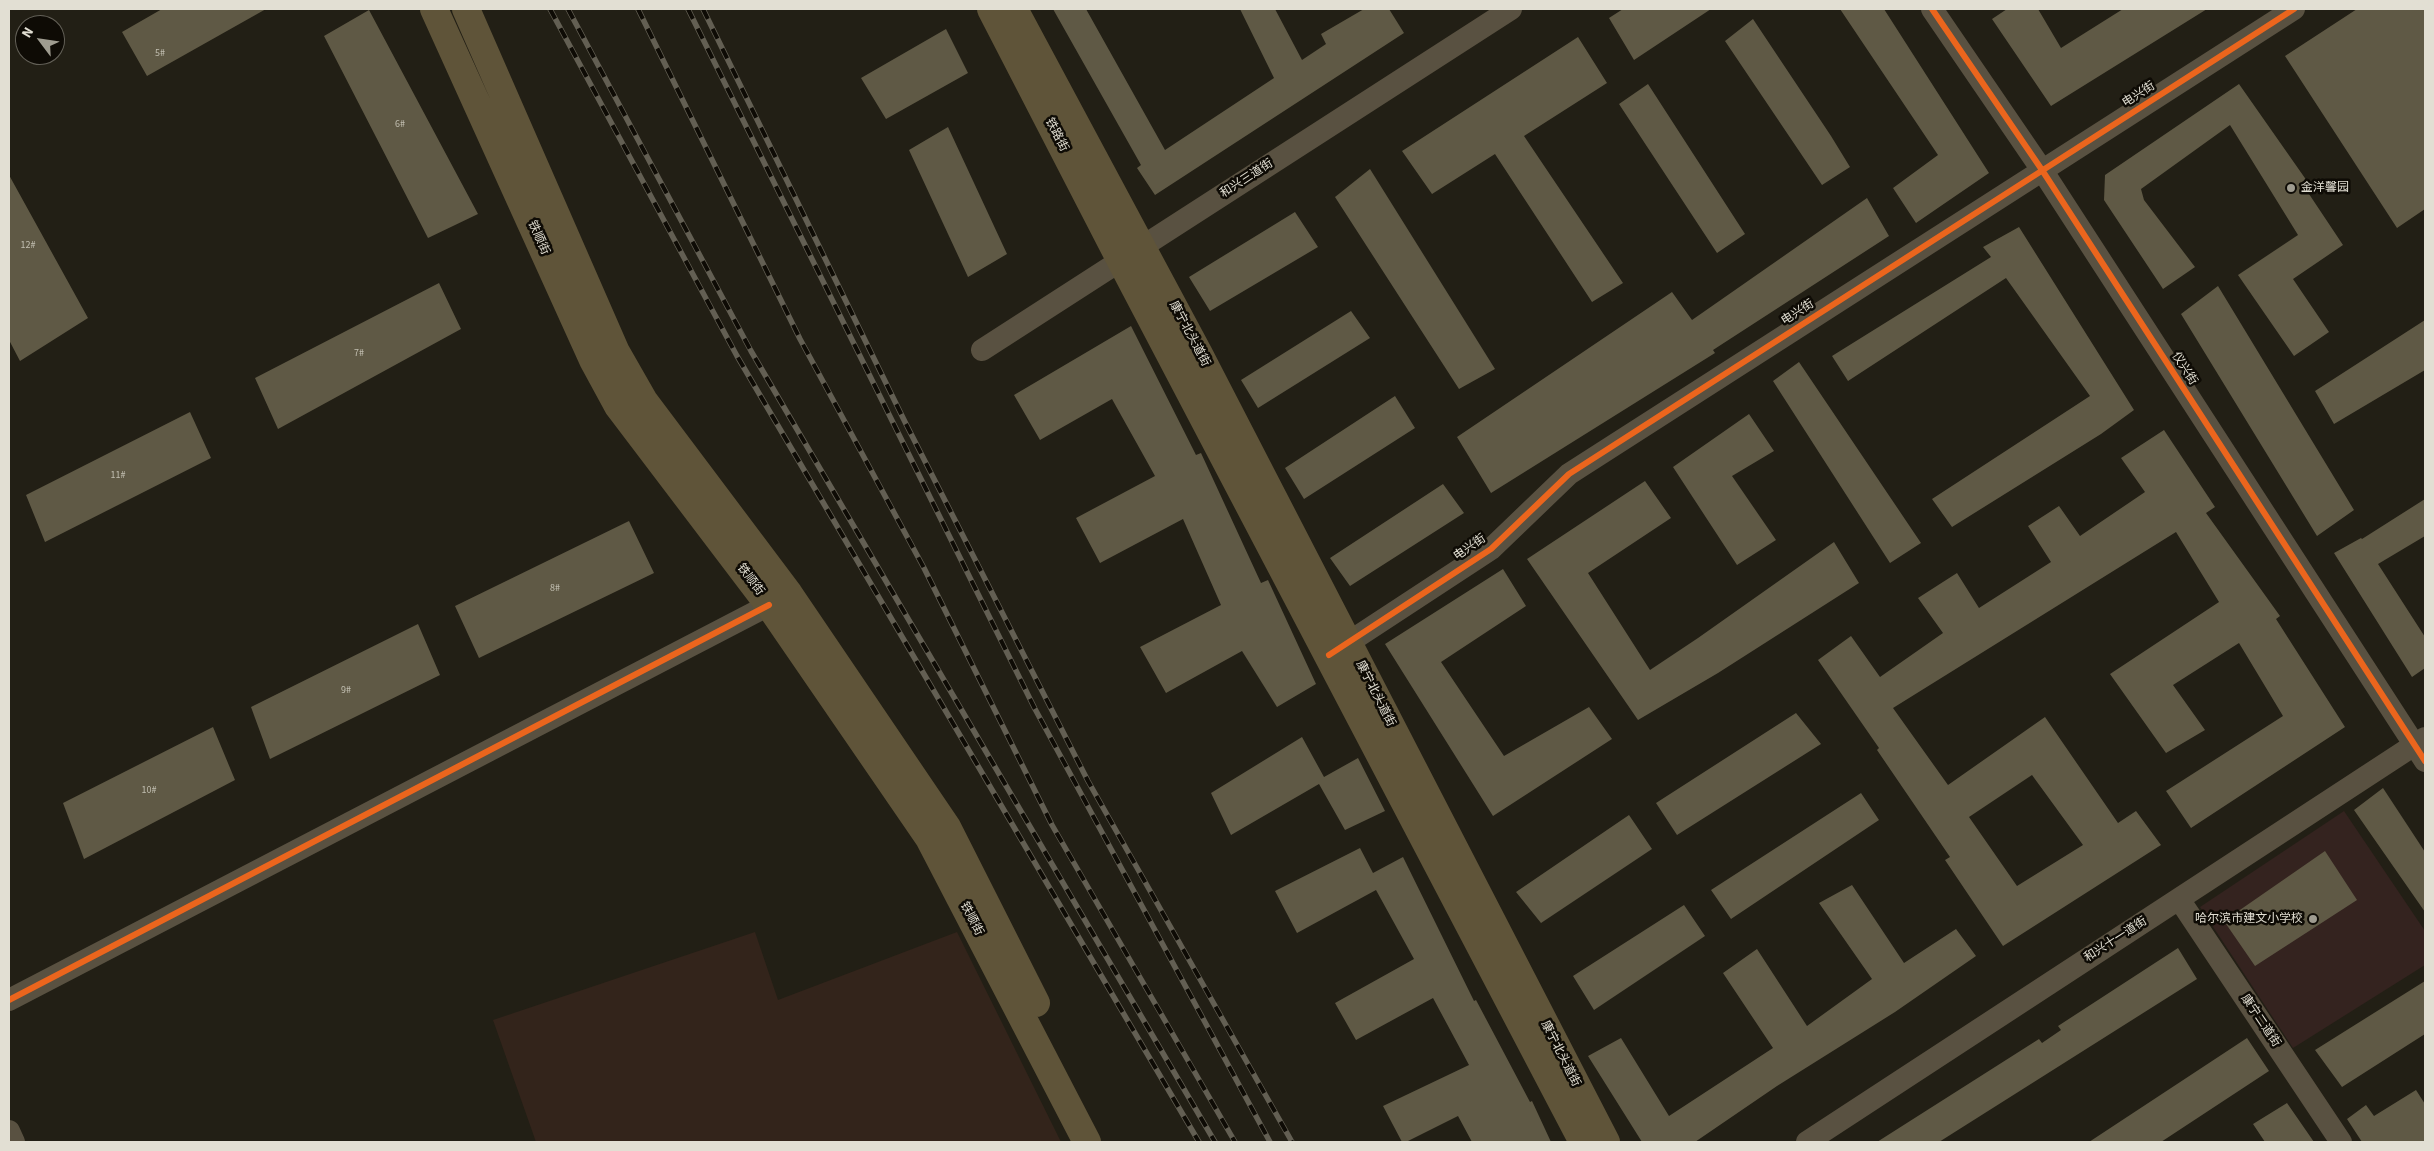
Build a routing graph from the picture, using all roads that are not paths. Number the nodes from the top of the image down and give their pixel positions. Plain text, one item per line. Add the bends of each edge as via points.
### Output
1 (434, 9) edge
2 (466, 9) edge
3 (991, 9) edge
4 (1014, 9) edge
5 (1512, 9) edge
6 (1932, 9) edge
7 (2294, 9) edge
8 (2042, 170) junction
9 (1131, 254) junction
10 (982, 350) dead end
11 (769, 605) junction
12 (1338, 649) junction
13 (2422, 748) edge
14 (2179, 899) junction
15 (9, 1000) edge
16 (9, 1131) edge
17 (14, 1142) edge
18 (1087, 1142) edge
19 (1106, 1142) edge
20 (1583, 1142) edge
21 (1606, 1142) edge
22 (1807, 1142) edge
23 (2342, 1142) edge

1 - 11 main road, 铁顺街 via 593,360 618,406
2 - 19 main road, 铁顺街 via 616,352 644,401 789,594 947,827
3 - 9 main road, 铁路街
4 - 9 main road, 铁路街
5 - 9 street, 和兴三道街
6 - 8 street, 仪兴街
7 - 8 street, 电兴街
8 - 12 street, 电兴街 via 1569,474 1490,548
8 - 13 street, 仪兴街
9 - 10 street, 和兴三道街
9 - 12 main road, 康宁北头道街
11 - 15 street
11 - 18 main road, 铁顺街 via 929,838
12 - 20 main road, 康宁北头道街
12 - 21 main road, 康宁北头道街
13 - 14 street, 和兴十一道街
14 - 22 street, 和兴十一道街
14 - 23 street, 康宁二道街
16 - 17 street

